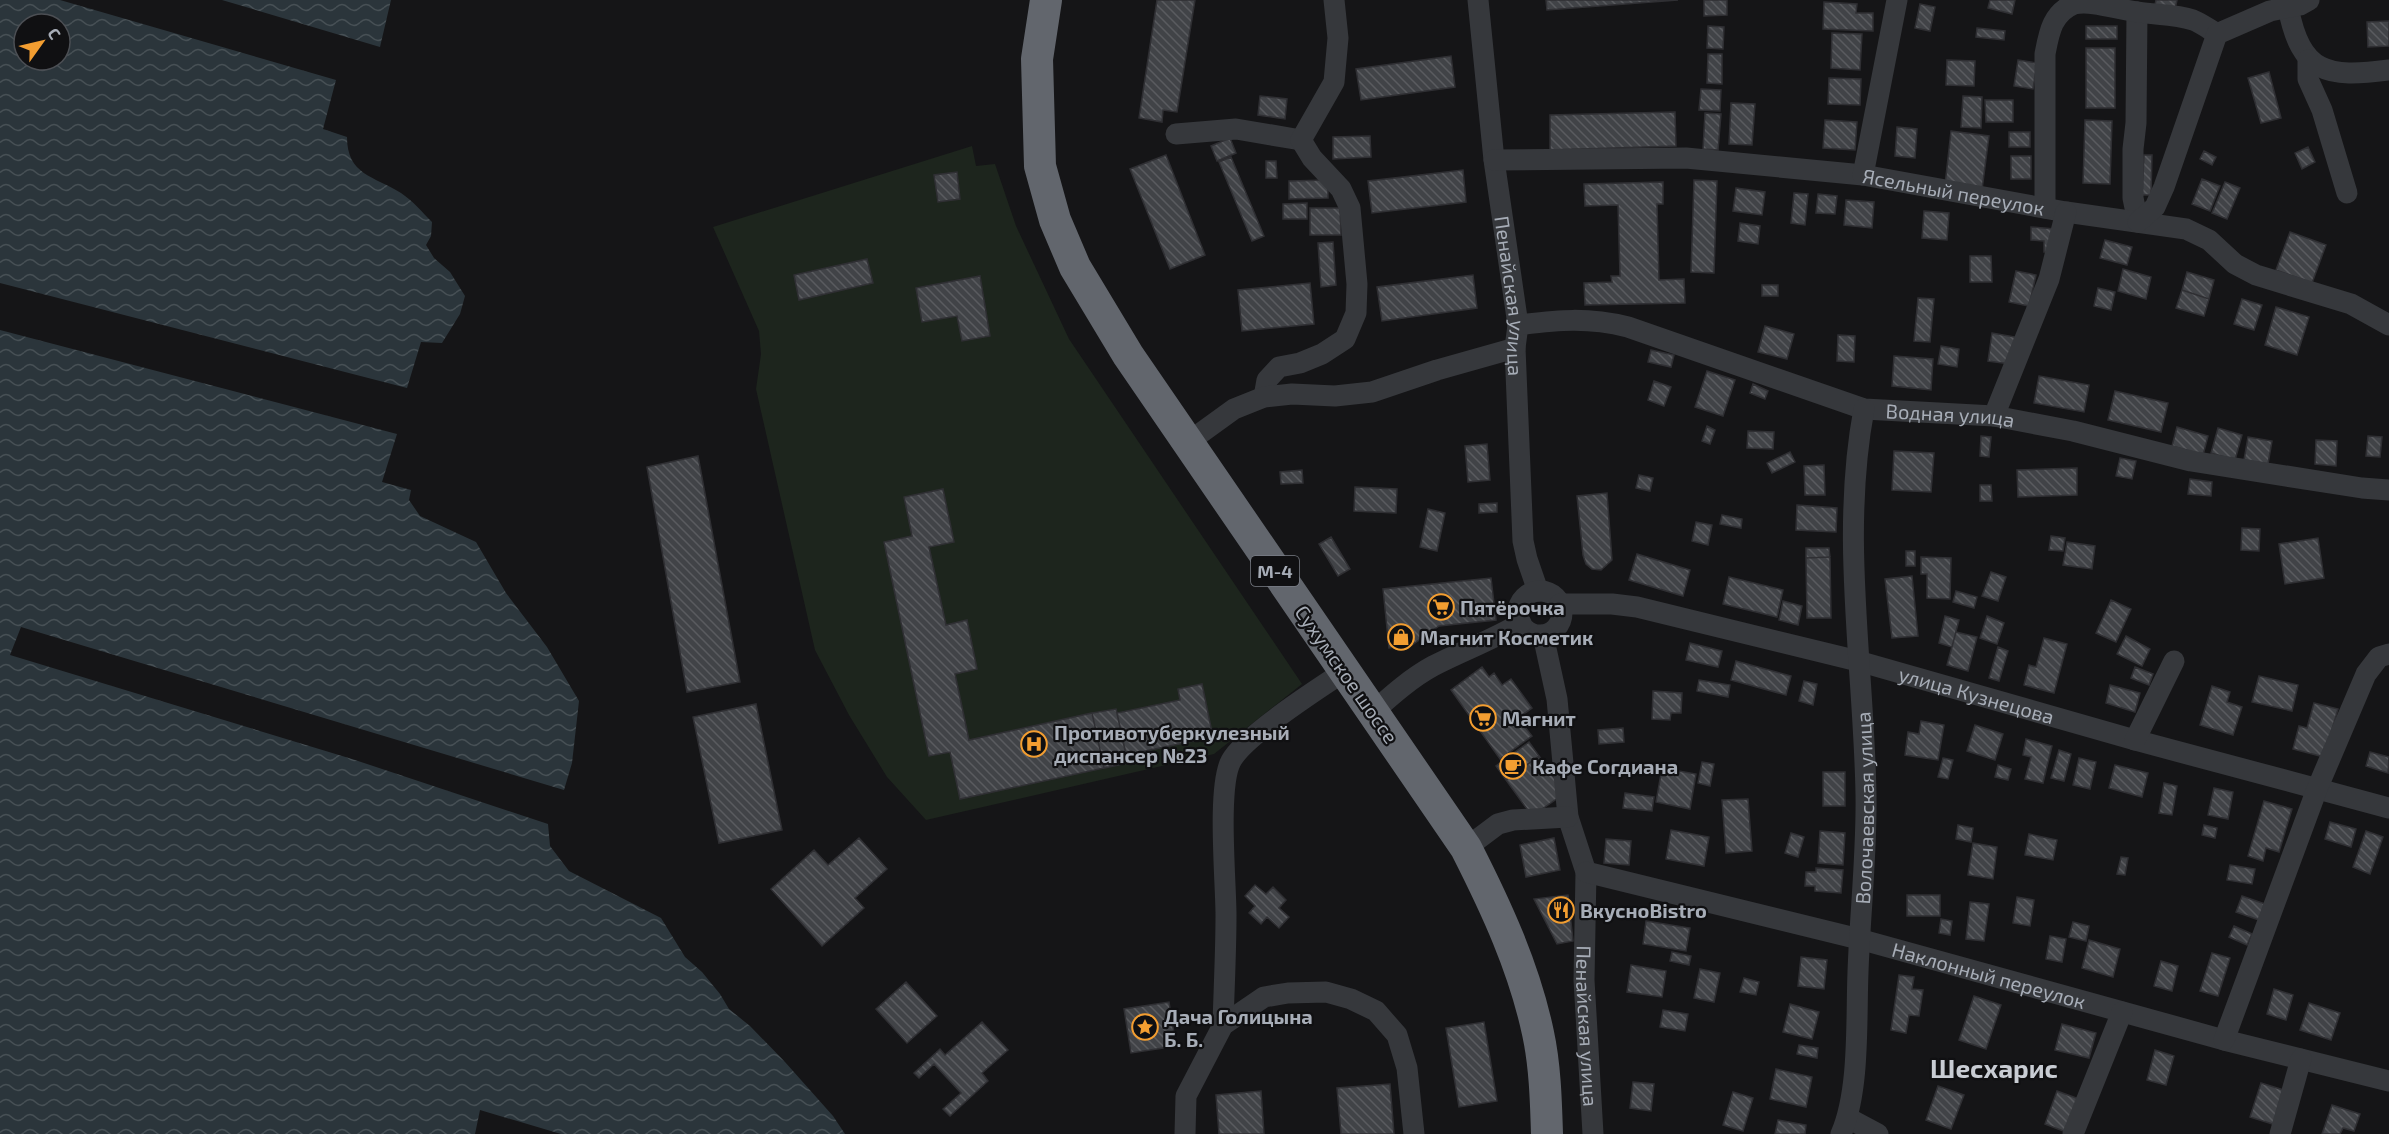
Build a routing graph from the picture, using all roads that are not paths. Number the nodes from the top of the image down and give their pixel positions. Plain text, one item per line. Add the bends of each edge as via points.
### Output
1 (1046, 0) edge
2 (1334, 0) edge
3 (1478, 0) edge
4 (1897, 0) edge
5 (2309, 0) edge
6 (2288, 7) junction
7 (2137, 12) junction
8 (2217, 34) junction
9 (2308, 60) junction
10 (2389, 70) edge
11 (1176, 134) dead end
12 (1301, 140) junction
13 (1494, 160) junction
14 (1863, 175) junction
15 (2347, 193) dead end
16 (2045, 208) junction
17 (2066, 212) junction
18 (2138, 222) junction
19 (1518, 325) junction
20 (2389, 325) edge
21 (1515, 348) junction
22 (1264, 398) junction
23 (1864, 409) junction
24 (1994, 416) junction
25 (1187, 443) junction
26 (2389, 490) edge
27 (1538, 591) junction
28 (1560, 604) junction
29 (1521, 623) junction
30 (1544, 635) junction
31 (2389, 654) edge
32 (1858, 661) junction
33 (2174, 662) dead end
34 (1345, 671) junction
35 (1374, 711) junction
36 (2135, 740) junction
37 (2317, 789) junction
38 (2389, 808) edge
39 (1568, 817) junction
40 (1466, 848) junction
41 (1586, 872) junction
42 (1859, 939) junction
43 (2122, 1012) junction
44 (1223, 1024) junction
45 (2224, 1040) junction
46 (2301, 1059) junction
47 (2389, 1081) edge
48 (1845, 1126) edge
49 (1185, 1134) edge
50 (1414, 1134) edge
51 (1547, 1134) edge
52 (1593, 1134) edge
53 (1878, 1134) edge
54 (2073, 1134) edge
55 (2280, 1134) edge

1 - 25 highway, Сухумское шоссе / М-4 via 1037,60 1038,120 1040,166 1055,220 1081,277
2 - 12 street via 1338,38 1334,82
3 - 13 street, Пенайская улица
4 - 14 street
5 - 6 street
6 - 8 street
6 - 9 street via 2292,27
7 - 8 street via 2195,21
7 - 16 street via 2094,3 2074,4 2056,16 2050,28 2045,54
7 - 18 street via 2133,198
8 - 18 street via 2164,187 2155,207
9 - 10 street via 2326,70 2354,75
9 - 15 street via 2308,79 2322,110
11 - 12 street via 1236,129
12 - 22 street via 1341,189 1350,208 1356,313 1345,339 1322,354 1279,368 1267,380
13 - 14 street, Ясельный переулок via 1686,158
13 - 19 street, Пенайская улица
14 - 16 street, Ясельный переулок
16 - 17 street, Ясельный переулок
17 - 18 street, Ясельный переулок
17 - 24 street via 2049,279
18 - 20 street, Ясельный переулок via 2186,229 2209,240 2235,264 2256,275 2351,304
19 - 21 street, Пенайская улица
19 - 23 street, Водная улица via 1573,319 1611,323
21 - 22 street via 1372,392
21 - 27 street, Пенайская улица via 1524,541
22 - 25 street via 1234,409
23 - 24 street, Водная улица
23 - 32 street, Волочаевская улица via 1857,444 1854,538
24 - 26 street, Водная улица via 2191,461
25 - 34 highway, Сухумское шоссе / М-4
27 - 28 street via 1547,592
27 - 29 street via 1521,603
28 - 30 street via 1560,624
28 - 32 street, улица Кузнецова via 1637,607
29 - 30 street via 1534,635
29 - 35 street via 1432,667
30 - 39 street, Пенайская улица via 1557,699
31 - 37 street via 2379,657 2366,674
32 - 36 street, улица Кузнецова
32 - 42 street, Волочаевская улица via 1866,796
33 - 36 street
34 - 35 highway, Сухумское шоссе / М-4
34 - 44 street via 1242,746 1231,761 1224,807
35 - 40 highway, Сухумское шоссе / М-4
36 - 37 street, улица Кузнецова
37 - 38 street, улица Кузнецова
37 - 45 street
39 - 40 street via 1498,824
39 - 41 street, Пенайская улица
40 - 51 highway, Сухумское шоссе / М-4 via 1503,921 1539,1034
41 - 42 street, Наклонный переулок
41 - 52 street, Пенайская улица via 1584,980
42 - 43 street, Наклонный переулок
42 - 48 street, Волочаевская улица via 1855,1064
43 - 45 street, Наклонный переулок
43 - 54 street
44 - 49 street via 1186,1096
44 - 50 street via 1264,998 1288,993 1326,992 1376,1011 1397,1035 1407,1068
45 - 46 street, Наклонный переулок
46 - 47 street, Наклонный переулок
46 - 55 street
48 - 53 street

